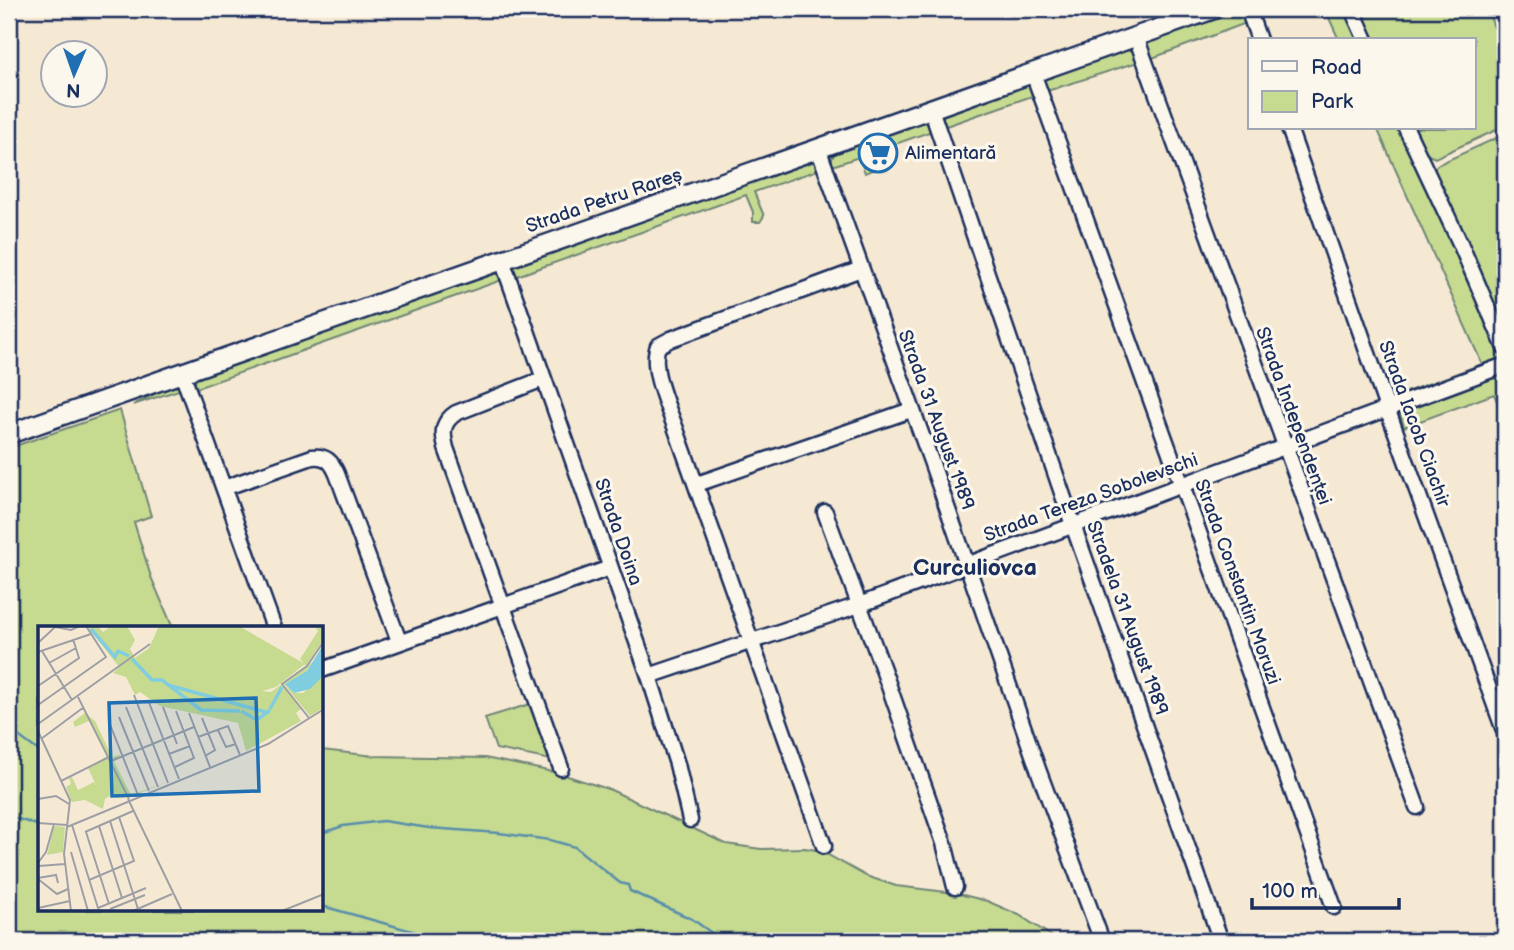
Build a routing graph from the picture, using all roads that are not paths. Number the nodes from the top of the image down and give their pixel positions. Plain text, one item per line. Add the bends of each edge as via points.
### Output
1 (1214, 9) edge
2 (1248, 9) edge
3 (1352, 9) edge
4 (1136, 37) junction
5 (1258, 38) edge
6 (1365, 38) edge
7 (1033, 73) junction
8 (931, 109) junction
9 (1290, 130) edge
10 (1407, 130) edge
11 (818, 148) junction
12 (502, 260) junction
13 (861, 269) junction
14 (1505, 348) edge
15 (1505, 365) edge
16 (183, 373) junction
17 (543, 379) junction
18 (1387, 408) junction
19 (911, 410) junction
20 (9, 434) edge
21 (1284, 446) junction
22 (697, 484) junction
23 (1181, 485) junction
24 (224, 488) junction
25 (825, 512) dead end
26 (1073, 526) junction
27 (967, 565) junction
28 (610, 568) junction
29 (859, 605) junction
30 (502, 606) junction
31 (273, 626) edge
32 (399, 642) junction
33 (752, 642) junction
34 (324, 669) edge
35 (649, 676) junction
36 (1505, 733) edge
37 (561, 768) dead end
38 (1417, 807) dead end
39 (691, 820) dead end
40 (824, 846) dead end
41 (955, 887) dead end
42 (1334, 906) dead end
43 (1102, 941) edge
44 (1221, 941) edge

1 - 4 main road, Strada Petru Rareș
2 - 5 street
3 - 6 street
4 - 7 main road, Strada Petru Rareș
4 - 21 street, Strada Independenței
7 - 8 main road, Strada Petru Rareș
7 - 23 street, Strada Constantin Moruzi
8 - 11 main road, Strada Petru Rareș
8 - 26 street, Stradela 31 August 1989
9 - 18 street, Strada Iacob Ciachir
10 - 14 street
11 - 12 main road, Strada Petru Rareș
11 - 13 street, Strada 31 August 1989
12 - 16 main road, Strada Petru Rareș
12 - 17 street, Strada Doina
13 - 19 street, Strada 31 August 1989
13 - 22 street via 661,343 655,363
15 - 18 street, Strada Tereza Sobolevschi
16 - 20 main road, Strada Petru Rareș
16 - 24 street
17 - 28 street, Strada Doina
17 - 30 street via 456,414 444,428 446,448
18 - 21 street, Strada Tereza Sobolevschi
18 - 36 street, Strada Iacob Ciachir
19 - 22 street
19 - 27 street, Strada 31 August 1989
21 - 23 street, Strada Tereza Sobolevschi
21 - 38 street, Strada Independenței
22 - 33 street
23 - 26 street, Strada Tereza Sobolevschi
23 - 42 street, Strada Constantin Moruzi
24 - 31 street
24 - 32 street via 312,457 329,460
25 - 29 street
26 - 27 street, Strada Tereza Sobolevschi
26 - 44 street, Stradela 31 August 1989
27 - 29 street, Strada Tereza Sobolevschi
27 - 43 street, Strada 31 August 1989
28 - 30 street
28 - 35 street, Strada Doina
29 - 33 street, Strada Tereza Sobolevschi
29 - 41 street via 944,843
30 - 32 street
30 - 37 street
32 - 34 street
33 - 35 street, Strada Tereza Sobolevschi
33 - 40 street
35 - 39 street, Strada Doina

